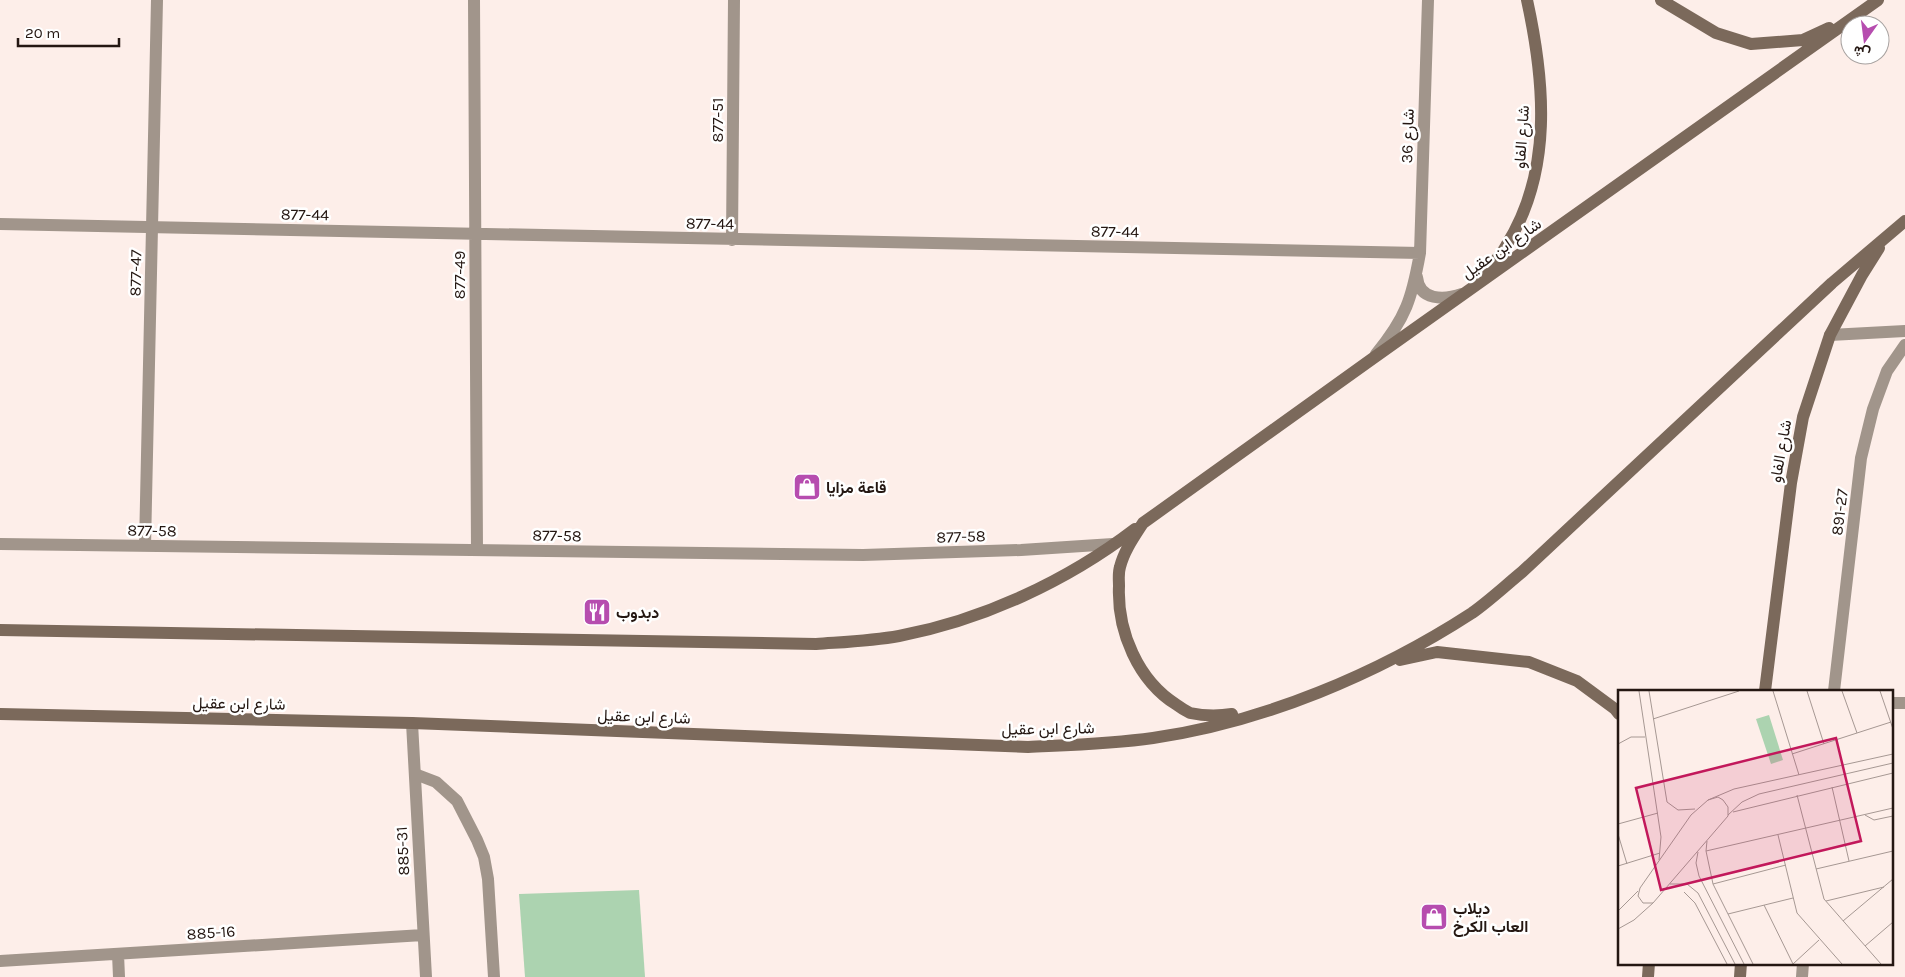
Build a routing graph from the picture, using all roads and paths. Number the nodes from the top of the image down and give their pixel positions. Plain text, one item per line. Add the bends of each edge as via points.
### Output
1 (157, 0) edge
2 (474, 0) edge
3 (734, 0) edge
4 (1428, 0) edge
5 (1526, 0) edge
6 (1661, 0) edge
7 (1878, 0) edge
8 (1864, 10) junction
9 (1905, 220) edge
10 (0, 224) edge
11 (152, 227) junction
12 (476, 234) junction
13 (1887, 236) junction
14 (732, 240) junction
15 (1420, 254) junction
16 (1416, 272) junction
17 (1469, 290) junction
18 (1905, 331) edge
19 (1830, 335) junction
20 (1905, 345) edge
21 (1372, 359) junction
22 (1143, 523) junction
23 (0, 544) edge
24 (1113, 544) junction
25 (145, 546) junction
26 (477, 550) junction
27 (0, 630) edge
28 (1383, 663) junction
29 (1765, 690) edge
30 (1834, 690) edge
31 (1892, 703) edge
32 (1905, 703) edge
33 (1282, 706) junction
34 (1618, 713) edge
35 (0, 714) edge
36 (412, 723) junction
37 (415, 774) junction
38 (423, 935) junction
39 (118, 954) junction
40 (0, 961) edge
41 (1649, 964) edge
42 (1741, 964) edge
43 (1803, 964) edge
44 (119, 977) edge
45 (426, 977) edge
46 (494, 977) edge
47 (1648, 977) edge
48 (1740, 977) edge
49 (1802, 977) edge

1 - 11 street, 877-47
2 - 12 street, 877-49
3 - 14 street, 877-51
4 - 15 street, شارع 36
5 - 17 main road, شارع الفاو via 1536,42 1542,117 1537,170 1526,207 1506,247
6 - 8 main road via 1716,33 1751,44 1803,40
7 - 8 main road, شارع ابن عقيل
8 - 17 main road, شارع ابن عقيل
9 - 13 main road, شارع ابن عقيل
10 - 11 street, 877-44
11 - 12 street, 877-44
11 - 25 street, 877-47
12 - 14 street, 877-44
12 - 26 street, 877-49
13 - 19 main road, شارع الفاو
13 - 28 main road, شارع ابن عقيل via 1832,283 1522,572 1473,612
14 - 15 street, 877-44
15 - 16 street, شارع 36
16 - 17 street via 1417,284 1428,296 1449,298
16 - 21 street, شارع 36 via 1407,307 1393,334
17 - 21 main road, شارع ابن عقيل
18 - 19 street
19 - 29 main road, شارع الفاو via 1802,417
20 - 30 street, 891-27 via 1887,370 1861,458
21 - 22 main road, شارع ابن عقيل
22 - 24 main road, شارع ابن عقيل
22 - 33 main road, شارع ابن عقيل via 1119,568 1118,597 1122,625 1131,652 1146,676 1165,698 1189,712 1217,716
23 - 25 street, 877-58
24 - 26 street, 877-58 via 863,555
24 - 27 main road, شارع ابن عقيل via 1055,581 978,615 898,636 816,644
25 - 26 street, 877-58
28 - 33 main road, شارع ابن عقيل
28 - 34 main road via 1437,652 1529,662 1577,681
31 - 32 street
33 - 36 main road, شارع ابن عقيل via 1217,725 1154,738 1028,747
35 - 36 main road, شارع ابن عقيل
36 - 37 street, 885-31
37 - 38 street, 885-31
37 - 46 street via 436,782 457,801 484,857
38 - 39 street, 885-16
38 - 45 street, 885-31
39 - 40 street, 885-16
39 - 44 street
41 - 47 main road
42 - 48 main road
43 - 49 street

